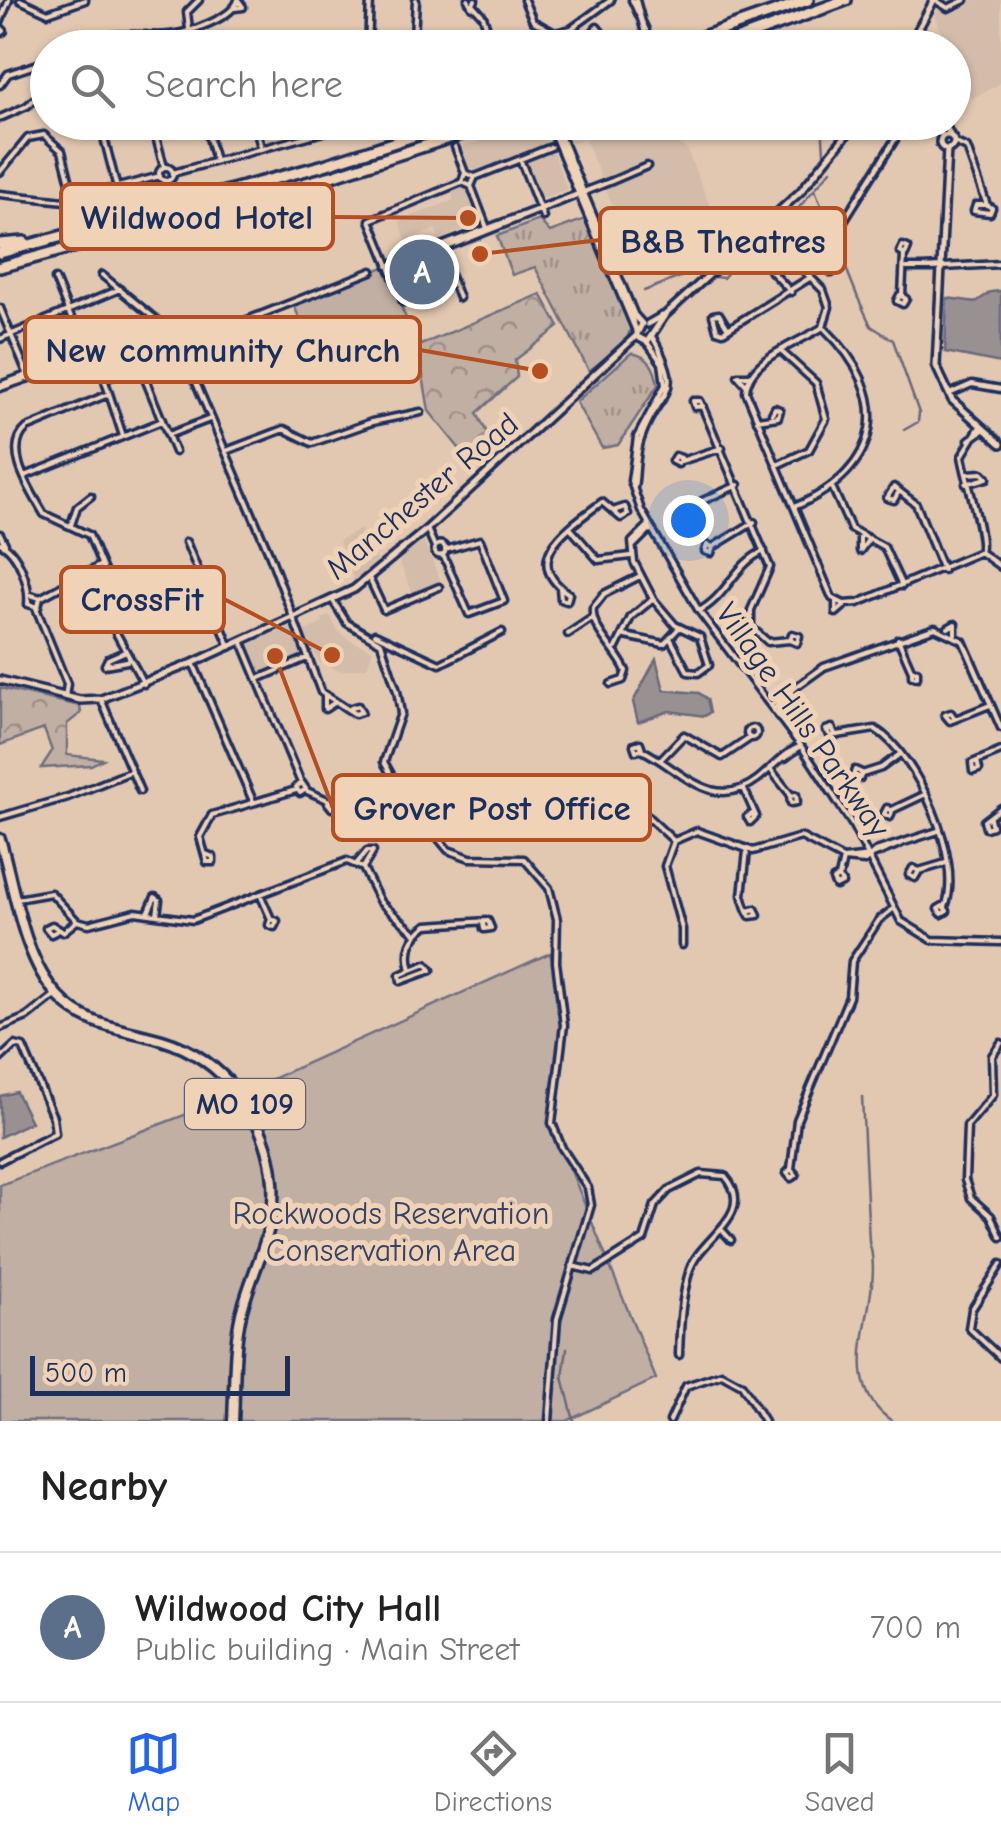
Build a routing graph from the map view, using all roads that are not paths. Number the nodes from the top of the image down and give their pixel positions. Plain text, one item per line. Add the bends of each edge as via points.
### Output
1 (9, 0) edge
2 (20, 0) edge
3 (85, 0) edge
4 (199, 0) edge
5 (238, 0) edge
6 (370, 0) edge
7 (416, 0) edge
8 (524, 0) edge
9 (611, 0) edge
10 (634, 0) edge
11 (808, 0) edge
12 (846, 0) edge
13 (935, 0) edge
14 (966, 0) edge
15 (472, 2) edge
16 (586, 18) junction
17 (0, 24) edge
18 (594, 28) dead end
19 (189, 30) joint
20 (369, 30) edge
21 (413, 30) edge
22 (487, 30) edge
23 (547, 30) edge
24 (568, 30) edge
25 (646, 30) edge
26 (723, 30) edge
27 (764, 30) edge
28 (918, 30) edge
29 (0, 34) edge
30 (30, 67) edge
31 (0, 86) edge
32 (30, 103) edge
33 (0, 118) edge
34 (30, 140) edge
35 (50, 140) edge
36 (105, 140) edge
37 (157, 140) edge
38 (209, 140) edge
39 (260, 140) edge
40 (292, 140) edge
41 (402, 140) edge
42 (447, 140) edge
43 (460, 140) edge
44 (554, 140) edge
45 (556, 140) edge
46 (560, 140) edge
47 (844, 140) edge
48 (894, 140) edge
49 (943, 140) edge
50 (951, 140) edge
51 (954, 142) junction
52 (439, 143) junction
53 (455, 146) junction
54 (551, 147) junction
55 (262, 148) junction
56 (947, 149) junction
57 (560, 151) junction
58 (520, 160) junction
59 (215, 161) junction
60 (646, 166) dead end
61 (164, 167) junction
62 (0, 172) edge
63 (173, 173) junction
64 (465, 173) junction
65 (160, 176) junction
66 (474, 177) junction
67 (462, 182) junction
68 (471, 186) junction
69 (118, 188) junction
70 (582, 193) junction
71 (0, 194) edge
72 (74, 199) junction
73 (987, 204) dead end
74 (541, 212) junction
75 (846, 214) dead end
76 (762, 229) junction
77 (488, 230) junction
78 (52, 239) junction
79 (0, 244) edge
80 (440, 248) junction
81 (781, 248) junction
82 (0, 253) edge
83 (904, 255) dead end
84 (760, 259) dead end
85 (1001, 263) edge
86 (943, 266) junction
87 (389, 268) junction
88 (904, 268) junction
89 (0, 269) edge
90 (372, 270) dead end
91 (832, 273) dead end
92 (102, 275) dead end
93 (810, 277) junction
94 (55, 279) dead end
95 (120, 289) junction
96 (791, 292) junction
97 (902, 295) dead end
98 (402, 298) junction
99 (459, 298) dead end
100 (0, 308) edge
101 (68, 311) junction
102 (823, 327) junction
103 (728, 328) dead end
104 (644, 333) junction
105 (10, 334) junction
106 (0, 338) edge
107 (181, 347) junction
108 (782, 352) junction
109 (139, 365) junction
110 (27, 374) junction
111 (102, 376) junction
112 (749, 376) junction
113 (746, 385) junction
114 (0, 387) edge
115 (1001, 389) edge
116 (950, 394) junction
117 (106, 396) junction
118 (703, 406) dead end
119 (421, 412) dead end
120 (772, 414) dead end
121 (212, 418) junction
122 (757, 420) junction
123 (162, 421) junction
124 (982, 428) junction
125 (122, 436) junction
126 (168, 436) junction
127 (1001, 444) edge
128 (722, 448) junction
129 (175, 452) dead end
130 (226, 452) junction
131 (681, 461) dead end
132 (776, 466) junction
133 (965, 474) junction
134 (25, 476) junction
135 (966, 484) junction
136 (738, 485) junction
137 (832, 489) junction
138 (898, 493) dead end
139 (91, 496) dead end
140 (691, 506) dead end
141 (794, 507) junction
142 (613, 511) dead end
143 (644, 514) junction
144 (754, 522) junction
145 (71, 525) junction
146 (650, 526) junction
147 (427, 529) junction
148 (571, 529) junction
149 (640, 531) junction
150 (0, 534) edge
151 (860, 538) junction
152 (868, 540) junction
153 (186, 542) dead end
154 (3, 544) edge
155 (713, 547) dead end
156 (766, 550) junction
157 (980, 552) junction
158 (444, 553) junction
159 (633, 554) junction
160 (101, 564) junction
161 (1001, 567) edge
162 (943, 570) junction
163 (640, 572) junction
164 (369, 578) junction
165 (454, 582) junction
166 (446, 585) dead end
167 (902, 586) junction
168 (439, 587) dead end
169 (560, 588) dead end
170 (30, 595) junction
171 (40, 598) junction
172 (654, 599) junction
173 (333, 601) junction
174 (836, 601) junction
175 (844, 604) junction
176 (36, 608) junction
177 (699, 610) junction
178 (592, 618) junction
179 (295, 619) junction
180 (97, 622) dead end
181 (114, 622) junction
182 (679, 628) junction
183 (502, 632) dead end
184 (370, 633) junction
185 (568, 634) dead end
186 (625, 636) junction
187 (898, 639) junction
188 (671, 640) junction
189 (790, 640) dead end
190 (242, 642) junction
191 (230, 647) junction
192 (616, 648) junction
193 (124, 652) junction
194 (307, 658) junction
195 (127, 661) junction
196 (194, 663) junction
197 (912, 671) dead end
198 (258, 679) junction
199 (0, 680) edge
200 (144, 684) junction
201 (610, 684) dead end
202 (796, 688) junction
203 (65, 696) junction
204 (761, 696) junction
205 (325, 697) junction
206 (780, 698) junction
207 (101, 700) junction
208 (334, 702) junction
209 (990, 705) junction
210 (352, 708) dead end
211 (771, 708) junction
212 (952, 720) dead end
213 (1001, 728) edge
214 (790, 733) junction
215 (835, 734) dead end
216 (750, 738) dead end
217 (800, 746) junction
218 (642, 750) dead end
219 (1001, 751) edge
220 (900, 754) junction
221 (786, 756) junction
222 (662, 758) junction
223 (975, 762) dead end
224 (770, 769) junction
225 (132, 771) junction
226 (862, 774) dead end
227 (301, 783) junction
228 (744, 789) junction
229 (296, 790) junction
230 (305, 790) junction
231 (140, 792) dead end
232 (926, 794) junction
233 (790, 795) dead end
234 (330, 800) dead end
235 (254, 803) junction
236 (1001, 808) edge
237 (892, 810) dead end
238 (755, 814) dead end
239 (647, 816) dead end
240 (0, 817) edge
241 (990, 819) dead end
242 (938, 831) junction
243 (0, 839) edge
244 (674, 841) junction
245 (863, 842) junction
246 (747, 851) junction
247 (206, 854) dead end
248 (872, 855) junction
249 (846, 858) junction
250 (357, 863) junction
251 (948, 863) junction
252 (363, 868) junction
253 (918, 871) dead end
254 (839, 877) dead end
255 (260, 894) junction
256 (17, 898) junction
257 (946, 907) dead end
258 (893, 909) junction
259 (148, 914) junction
260 (749, 914) dead end
261 (157, 915) junction
262 (271, 918) dead end
263 (77, 920) junction
264 (483, 923) dead end
265 (57, 931) dead end
266 (416, 934) junction
267 (1001, 942) edge
268 (682, 945) dead end
269 (411, 970) junction
270 (58, 995) junction
271 (0, 1028) edge
272 (1001, 1042) edge
273 (0, 1059) edge
274 (0, 1160) edge
275 (792, 1169) dead end
276 (722, 1230) junction
277 (1001, 1237) edge
278 (730, 1240) dead end
279 (1001, 1264) edge
280 (572, 1266) junction
281 (679, 1355) dead end
282 (1001, 1358) edge
283 (233, 1421) edge
284 (549, 1421) edge
285 (670, 1421) edge
286 (764, 1421) edge

1 - 17 street
2 - 3 street via 48,13
4 - 19 street via 186,12
5 - 19 street via 235,8
6 - 20 street
7 - 21 street
8 - 23 street via 533,21
9 - 16 street
10 - 25 street
11 - 26 highway
12 - 27 highway
13 - 14 street via 948,8
13 - 28 street
15 - 22 street
16 - 18 street
16 - 24 street
17 - 29 street
30 - 31 street via 11,73
32 - 33 street
34 - 62 street
35 - 72 street via 62,151
36 - 69 street
37 - 61 street
38 - 59 street
39 - 55 street
40 - 55 street
41 - 78 highway
42 - 52 highway
43 - 53 highway
44 - 54 street
45 - 57 street
46 - 70 street
47 - 76 street, Manchester Road
48 - 75 street
49 - 56 street
50 - 51 street
51 - 56 street
51 - 73 street via 967,148
52 - 53 highway
52 - 89 highway
53 - 64 street
54 - 57 street
54 - 58 street
55 - 59 street
56 - 86 street
57 - 70 street
58 - 66 street
58 - 74 street
59 - 63 street
60 - 70 street
61 - 63 street
61 - 65 street
63 - 65 street via 168,180
64 - 66 street
64 - 67 street
65 - 69 street
66 - 68 street
67 - 68 street
67 - 87 street via 376,215 370,224
68 - 77 street
69 - 72 street
70 - 74 street
70 - 104 street
71 - 72 street
74 - 77 street
76 - 81 street
76 - 104 street, Manchester Road
77 - 80 street
78 - 79 highway
78 - 82 highway
80 - 87 street
80 - 99 street
81 - 91 street via 797,239
81 - 93 street
83 - 88 street
84 - 96 street
85 - 86 street
86 - 88 street
86 - 116 street via 935,362
87 - 98 street
88 - 97 street
90 - 107 street
92 - 95 street
93 - 96 street
93 - 102 street via 829,302
94 - 101 street
95 - 101 street
95 - 107 street via 168,325
96 - 103 street
98 - 98 street via 406,304 431,302 437,295 433,288
100 - 105 street
101 - 105 street
101 - 111 street
102 - 108 street
102 - 137 street via 859,367 870,410 861,455
104 - 143 street, Village Hills Parkway via 664,368 661,400 634,444 630,474
104 - 147 street, Manchester Road
105 - 106 street
105 - 110 street
107 - 109 street
107 - 121 street
108 - 112 street
108 - 132 street via 816,382 826,419 813,446
109 - 111 street
109 - 123 street
110 - 111 street via 59,366
110 - 114 street
111 - 114 street via 52,370
111 - 117 street
112 - 113 street
112 - 113 street via 738,376
113 - 122 street
115 - 116 street via 964,386
116 - 124 street
117 - 125 street
117 - 134 street via 20,434 16,451
118 - 128 street
119 - 130 street via 312,443 284,429
120 - 122 street
121 - 126 street
121 - 130 street
122 - 132 street
123 - 125 street
123 - 126 street
124 - 127 street
124 - 133 street via 962,452
125 - 134 street
126 - 129 street
128 - 131 street
128 - 136 street
130 - 179 street
132 - 141 street
133 - 135 street
133 - 135 street via 987,476
134 - 145 street via 44,514
135 - 157 street via 983,535
136 - 140 street
136 - 144 street
137 - 141 street
137 - 151 street
138 - 162 street via 916,504
139 - 145 street via 77,507
141 - 174 street
142 - 148 street via 602,502
143 - 146 street, Village Hills Parkway
143 - 149 street
144 - 155 street
144 - 156 street
145 - 160 street via 88,535
146 - 149 street
146 - 159 street via 638,536
146 - 177 street, Village Hills Parkway
147 - 158 street
147 - 164 street, Manchester Road
148 - 159 street via 598,560
148 - 169 street via 546,560
149 - 159 street
150 - 154 street
151 - 152 street
151 - 152 street via 860,551
152 - 167 street via 886,550
153 - 191 street
154 - 170 street
156 - 177 street
156 - 189 street via 770,573 750,622 764,641
157 - 161 street
157 - 162 street
158 - 165 street
158 - 165 street via 480,540 504,601 469,614
159 - 163 street
160 - 171 street
160 - 181 street via 117,602
162 - 167 street
163 - 172 street
163 - 178 street via 604,594
164 - 168 street via 384,610
164 - 173 street, Manchester Road
165 - 166 street
167 - 175 street
170 - 171 street
170 - 176 street via 28,604
171 - 176 street
172 - 182 street
172 - 186 street via 632,617
173 - 179 street, Manchester Road
173 - 184 street via 347,622
174 - 175 street
174 - 175 street via 836,613
176 - 203 street via 68,684
177 - 204 street, Village Hills Parkway
178 - 185 street
178 - 192 street
179 - 190 street, Manchester Road
179 - 194 street
180 - 181 street
181 - 193 street
182 - 188 street
182 - 188 street via 700,636 710,665 688,672
183 - 184 street via 440,664
184 - 280 street via 381,643 401,702 384,762 396,785 448,850 470,858 524,860 555,900 564,1025 552,1123 588,1188 590,1205
186 - 188 street via 657,645
186 - 192 street
187 - 197 street
187 - 202 street via 824,667
187 - 209 street via 930,628 955,634
190 - 191 street, Manchester Road
190 - 198 street
191 - 196 street, Manchester Road
192 - 201 street via 626,674
193 - 195 street
193 - 195 street via 105,666
194 - 198 street
194 - 205 street
195 - 200 street
196 - 200 street, Manchester Road
196 - 235 street
198 - 227 street
199 - 203 street, Manchester Road
200 - 207 street, Manchester Road
202 - 206 street
202 - 211 street
203 - 207 street, Manchester Road
204 - 206 street
204 - 211 street, Village Hills Parkway
205 - 208 street
205 - 208 street via 325,708
206 - 211 street
207 - 225 street
208 - 210 street
209 - 212 street
209 - 213 street
211 - 214 street, Village Hills Parkway
214 - 217 street, Village Hills Parkway
214 - 221 street
215 - 220 street via 875,730
216 - 222 street via 722,757 680,736
217 - 221 street
217 - 245 street, Village Hills Parkway
218 - 222 street
219 - 223 street
220 - 226 street
220 - 232 street
221 - 224 street
222 - 228 street via 706,790
224 - 228 street
224 - 233 street
225 - 231 street
225 - 240 street
227 - 229 street
227 - 230 street
228 - 238 street
229 - 230 street
229 - 235 street
230 - 234 street
232 - 237 street
232 - 242 street
235 - 247 street via 206,820 200,837
236 - 241 street
239 - 244 street
242 - 248 street
242 - 251 street
243 - 256 main road, MO 109
244 - 246 street via 697,830
244 - 268 street via 665,866
245 - 248 street, Village Hills Parkway
245 - 249 street
246 - 249 street via 801,837
246 - 260 street via 742,895
248 - 249 street
248 - 258 street, Village Hills Parkway
249 - 254 street
250 - 252 street
250 - 252 street via 373,851
250 - 255 street via 337,863
251 - 253 street
251 - 257 street
252 - 266 street via 380,902
255 - 261 street via 198,919
255 - 262 street
256 - 263 street via 52,893
256 - 270 main road, MO 109 via 34,955
258 - 267 street via 918,934
258 - 275 street via 852,960 849,997 797,1120
259 - 261 street
259 - 261 street via 156,897
259 - 263 street via 131,912 95,925
263 - 265 street
264 - 266 street via 436,922
266 - 269 street via 409,947
269 - 269 street via 400,981 431,967
270 - 271 street
270 - 283 main road, MO 109 via 100,1025 157,1038 201,1058 239,1094 265,1140 274,1206 240,1318
272 - 277 street via 992,1056 993,1095 967,1126 964,1152 967,1190 992,1216
273 - 274 street via 15,1045 23,1047 55,1133
276 - 278 street
276 - 280 street via 734,1207 730,1182 721,1174 702,1174 658,1200 644,1239 593,1271
276 - 281 street via 690,1269
279 - 282 street via 972,1309 970,1328
280 - 284 street via 553,1343
285 - 286 street via 686,1386 722,1374 742,1384

